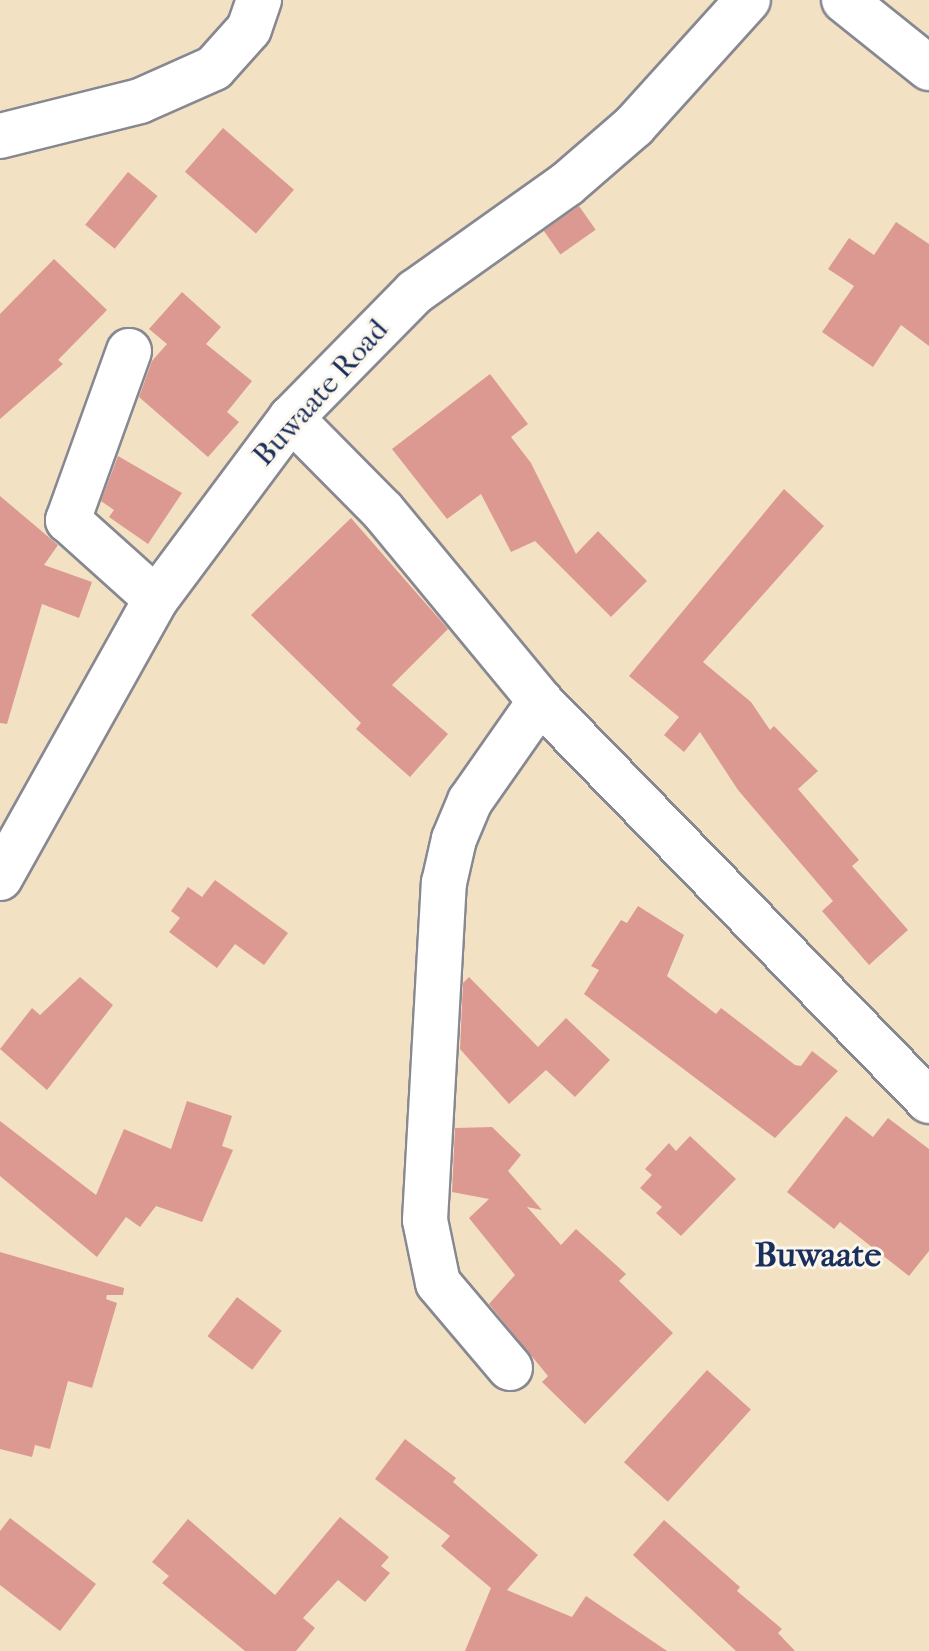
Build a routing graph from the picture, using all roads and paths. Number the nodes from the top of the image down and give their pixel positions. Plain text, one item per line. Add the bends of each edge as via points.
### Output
1 (259, 0) edge
2 (748, 0) edge
3 (844, 0) edge
4 (929, 68) edge
5 (0, 136) edge
6 (129, 351) dead end
7 (291, 418) junction
8 (156, 599) junction
9 (540, 701) junction
10 (0, 878) edge
11 (929, 1101) edge
12 (510, 1368) dead end

1 - 5 street via 249,29 214,68 140,101
2 - 7 street, Buwaate Road via 634,126 567,184 415,292
3 - 4 street
6 - 8 street via 68,520
7 - 8 street, Buwaate Road
7 - 9 street via 383,511
8 - 10 street, Buwaate Road
9 - 11 street
9 - 12 street via 470,801 444,883 425,1220 438,1283

